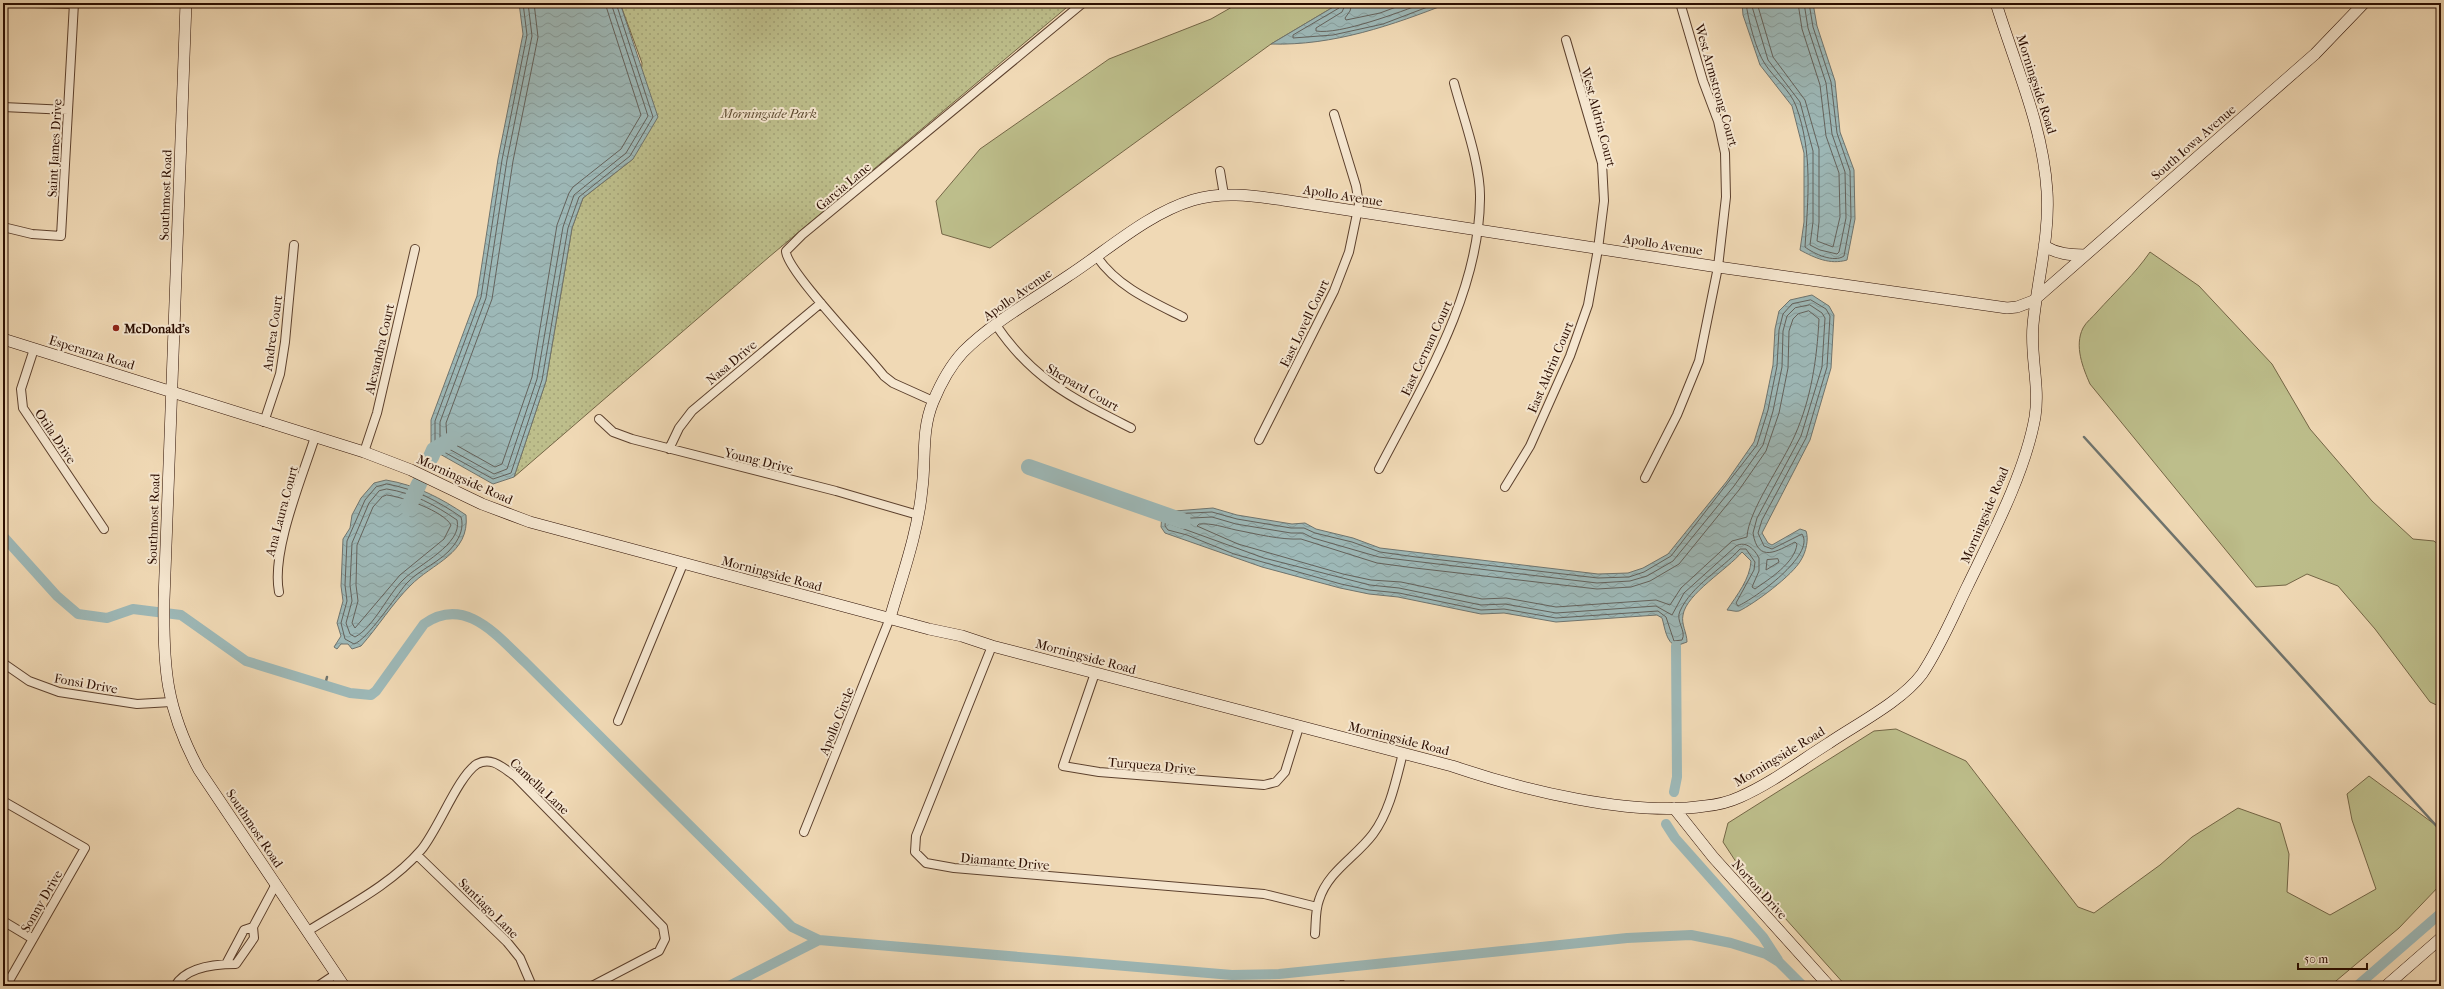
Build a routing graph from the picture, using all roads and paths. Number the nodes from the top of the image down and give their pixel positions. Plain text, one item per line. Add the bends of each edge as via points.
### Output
1 (34, 3) edge
2 (186, 3) edge
3 (1083, 3) edge
4 (1996, 3) edge
5 (2364, 3) edge
6 (74, 4) edge
7 (1681, 6) dead end
8 (1566, 40) dead end
9 (1454, 83) dead end
10 (3, 107) edge
11 (68, 110) junction
12 (1334, 114) dead end
13 (1220, 171) dead end
14 (1224, 195) junction
15 (1358, 212) junction
16 (3, 227) edge
17 (1476, 230) junction
18 (294, 245) dead end
19 (2044, 246) junction
20 (415, 249) dead end
21 (1598, 249) junction
22 (2085, 255) junction
23 (1096, 257) junction
24 (1718, 267) junction
25 (2036, 298) junction
26 (821, 303) junction
27 (1183, 317) dead end
28 (996, 325) junction
29 (3, 339) edge
30 (34, 349) junction
31 (172, 391) junction
32 (933, 401) junction
33 (600, 419) dead end
34 (264, 422) junction
35 (1131, 428) dead end
36 (315, 437) junction
37 (1259, 440) dead end
38 (669, 449) junction
39 (364, 452) junction
40 (1379, 469) dead end
41 (1645, 478) dead end
42 (1505, 487) dead end
43 (918, 516) junction
44 (104, 529) dead end
45 (683, 564) junction
46 (280, 592) dead end
47 (890, 618) junction
48 (992, 646) junction
49 (3, 663) edge
50 (1095, 673) junction
51 (171, 702) junction
52 (618, 721) dead end
53 (1299, 727) junction
54 (1403, 753) junction
55 (3, 801) edge
56 (1674, 808) junction
57 (804, 832) dead end
58 (417, 855) junction
59 (276, 884) junction
60 (1317, 907) junction
61 (3, 921) edge
62 (253, 927) junction
63 (308, 931) junction
64 (1315, 934) dead end
65 (2441, 938) edge
66 (33, 939) junction
67 (237, 943) junction
68 (248, 949) junction
69 (226, 964) junction
70 (336, 974) junction
71 (6, 986) edge
72 (175, 986) edge
73 (318, 986) edge
74 (343, 986) edge
75 (532, 986) edge
76 (592, 986) edge
77 (1829, 986) edge
78 (2386, 986) edge

1 - 6 street
2 - 31 street, Southmost Road
3 - 26 street, Garcia Lane via 786,251 788,260
4 - 19 street, Morningside Road via 2041,138 2048,192
5 - 22 street, South Iowa Avenue via 2315,54
6 - 11 street, Saint James Drive
7 - 24 street, West Armstrong Court via 1703,81 1718,121 1725,153 1726,197
8 - 21 street, West Aldrin Court via 1602,163 1604,201
9 - 17 street, East Cernan Court via 1478,176 1480,199
10 - 11 street
11 - 16 street, Saint James Drive via 61,236 32,234
12 - 15 street, East Lovell Court via 1356,186
13 - 14 street
14 - 15 street, Apollo Avenue via 1261,197
14 - 23 street, Apollo Avenue via 1193,200 1158,215
15 - 17 street, Apollo Avenue
15 - 37 street, East Lovell Court via 1349,252 1334,291
17 - 21 street, Apollo Avenue
17 - 40 street, East Cernan Court via 1465,291 1438,356
18 - 34 street, Andrea Court via 280,374
19 - 22 street via 2054,252
19 - 25 street, Morningside Road
20 - 39 street, Alexandra Court via 377,412
21 - 24 street, Apollo Avenue
21 - 42 street, East Aldrin Court via 1588,305 1570,356 1530,446
22 - 25 street, South Iowa Avenue
23 - 27 street via 1124,286
23 - 28 street, Apollo Avenue
24 - 25 street, Apollo Avenue via 2007,308 2025,305
24 - 41 street, West Armstrong Court via 1699,361 1677,415
25 - 56 street, Morningside Road via 2032,339 2037,397 2025,452 1998,523 1948,626 1921,674 1897,697 1772,780 1739,798 1721,803
26 - 32 street, Garcia Lane via 884,376 893,383
26 - 38 street, Nasa Drive via 692,411 679,428
28 - 32 street, Apollo Avenue via 962,353 942,382
28 - 35 street, Shepard Court via 1034,372 1057,388
29 - 30 street, Esperanza Road
30 - 31 street, Esperanza Road
30 - 44 street, Otila Drive via 21,389 23,408
31 - 34 street, Morningside Road
31 - 51 street, Southmost Road via 164,600 164,666
32 - 43 street, Apollo Avenue via 925,431
33 - 38 street, Young Drive via 613,432
34 - 36 street, Morningside Road
36 - 39 street, Morningside Road
36 - 46 street, Ana Laura Court via 279,556 277,578
38 - 43 street, Young Drive
39 - 45 street, Morningside Road via 411,470 482,504 530,522
43 - 47 street, Apollo Avenue
45 - 47 street, Morningside Road
45 - 52 street
47 - 48 street, Morningside Road
47 - 57 street, Apollo Circle
48 - 50 street, Morningside Road
48 - 60 street, Diamante Drive via 916,836 915,852 926,863 954,868 1117,883 1264,894
49 - 51 street, Fonsi Drive via 29,681 59,692 138,704
50 - 53 street, Morningside Road
50 - 53 street, Turqueza Drive via 1063,766 1207,782 1270,785 1282,778 1285,772
51 - 59 street, Southmost Road via 189,752 199,770
53 - 54 street, Morningside Road
54 - 56 street, Morningside Road via 1490,779 1586,801
54 - 60 street via 1382,820 1363,846 1341,865 1329,880
55 - 66 street, Sonny Drive via 85,848
56 - 77 street, Norton Drive via 1713,857
58 - 63 street, Camella Lane via 388,880
58 - 75 street, Santiago Lane via 508,942 520,958
58 - 76 street, Camella Lane via 472,768 485,761 493,762 515,776 663,927 665,939 659,951
59 - 62 street
59 - 63 street, Southmost Road
60 - 64 street
61 - 66 street
62 - 67 street via 244,930
62 - 68 street via 254,938
63 - 70 street, Southmost Road
65 - 78 street
66 - 71 street, Sonny Drive
67 - 68 street
67 - 69 street
68 - 69 street via 236,964
69 - 72 street via 189,972 179,979
70 - 73 street
70 - 74 street, Southmost Road

